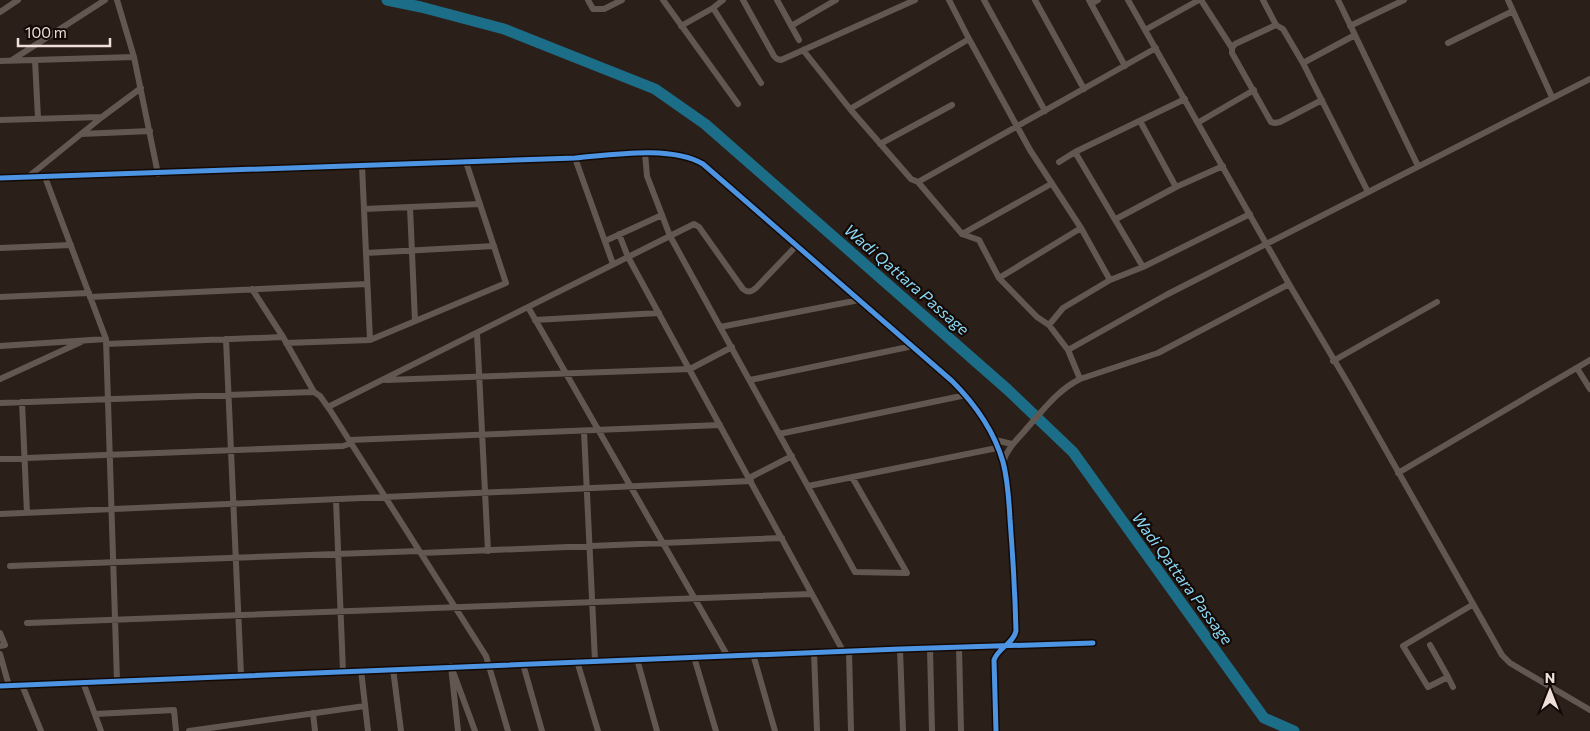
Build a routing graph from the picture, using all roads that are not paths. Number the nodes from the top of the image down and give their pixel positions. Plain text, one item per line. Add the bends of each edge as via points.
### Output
1 (18, 0) edge
2 (105, 0) edge
3 (117, 0) edge
4 (588, 0) edge
5 (663, 0) edge
6 (723, 0) edge
7 (743, 0) edge
8 (777, 0) edge
9 (836, 0) edge
10 (915, 0) edge
11 (949, 0) edge
12 (984, 0) edge
13 (1035, 0) edge
14 (1098, 0) edge
15 (1128, 0) edge
16 (1200, 0) edge
17 (1338, 0) edge
18 (1404, 0) edge
19 (1508, 0) edge
20 (619, 1) edge
21 (1266, 1) edge
22 (1090, 2) edge
23 (713, 8) junction
24 (1513, 11) junction
25 (0, 12) edge
26 (1276, 24) junction
27 (681, 26) junction
28 (791, 26) junction
29 (1350, 26) junction
30 (1145, 30) junction
31 (1355, 34) junction
32 (969, 39) junction
33 (799, 40) dead end
34 (1448, 43) dead end
35 (1156, 48) junction
36 (1232, 48) junction
37 (803, 50) junction
38 (134, 57) junction
39 (11, 60) junction
40 (35, 60) junction
41 (0, 61) edge
42 (1303, 63) junction
43 (1125, 66) junction
44 (1590, 79) edge
45 (761, 83) dead end
46 (141, 88) junction
47 (1084, 89) junction
48 (1254, 90) junction
49 (1552, 97) junction
50 (1185, 99) junction
51 (1322, 100) junction
52 (738, 104) dead end
53 (952, 105) dead end
54 (850, 109) junction
55 (1045, 110) junction
56 (102, 117) junction
57 (38, 118) junction
58 (0, 120) edge
59 (1140, 121) junction
60 (1198, 122) junction
61 (1016, 126) junction
62 (150, 131) junction
63 (81, 134) junction
64 (880, 144) junction
65 (1075, 152) junction
66 (645, 153) junction
67 (575, 158) junction
68 (466, 162) junction
69 (1059, 162) dead end
70 (362, 166) junction
71 (1223, 166) junction
72 (1418, 166) junction
73 (158, 174) junction
74 (28, 177) junction
75 (45, 177) junction
76 (0, 178) edge
77 (918, 182) junction
78 (1051, 184) junction
79 (1176, 187) junction
80 (1368, 192) junction
81 (480, 204) junction
82 (410, 207) junction
83 (364, 209) junction
84 (1250, 214) junction
85 (662, 215) junction
86 (1116, 219) junction
87 (1081, 228) junction
88 (619, 234) junction
89 (962, 234) junction
90 (670, 236) junction
91 (605, 241) junction
92 (1267, 244) junction
93 (70, 245) junction
94 (797, 245) junction
95 (494, 246) junction
96 (0, 248) edge
97 (412, 250) junction
98 (366, 253) junction
99 (628, 257) junction
100 (613, 264) junction
101 (1143, 267) junction
102 (999, 278) junction
103 (1110, 280) junction
104 (367, 284) junction
105 (1289, 284) junction
106 (252, 289) junction
107 (90, 295) junction
108 (0, 297) edge
109 (859, 300) junction
110 (1436, 302) dead end
111 (528, 307) junction
112 (659, 313) junction
113 (535, 320) junction
114 (415, 321) junction
115 (1049, 325) junction
116 (720, 327) junction
117 (477, 333) junction
118 (226, 339) junction
119 (85, 340) junction
120 (284, 340) junction
121 (370, 340) junction
122 (106, 341) junction
123 (0, 346) edge
124 (912, 346) junction
125 (732, 347) junction
126 (1068, 350) junction
127 (1590, 360) edge
128 (1333, 361) junction
129 (1577, 368) junction
130 (690, 370) junction
131 (566, 374) junction
132 (479, 377) junction
133 (0, 379) edge
134 (1080, 379) junction
135 (382, 380) junction
136 (750, 380) junction
137 (1590, 389) edge
138 (314, 392) junction
139 (228, 394) junction
140 (966, 395) junction
141 (107, 399) junction
142 (22, 402) junction
143 (0, 403) edge
144 (328, 407) junction
145 (720, 425) junction
146 (598, 430) junction
147 (584, 431) junction
148 (779, 434) junction
149 (481, 435) junction
150 (995, 440) junction
151 (351, 442) junction
152 (1012, 444) junction
153 (997, 448) junction
154 (231, 450) junction
155 (109, 454) junction
156 (792, 456) junction
157 (24, 458) junction
158 (0, 459) edge
159 (1003, 462) junction
160 (1398, 473) junction
161 (852, 477) junction
162 (750, 480) junction
163 (808, 486) junction
164 (630, 487) junction
165 (587, 489) junction
166 (486, 493) junction
167 (386, 498) junction
168 (336, 500) junction
169 (234, 504) junction
170 (111, 509) junction
171 (26, 513) junction
172 (0, 514) edge
173 (782, 538) junction
174 (663, 543) junction
175 (590, 546) junction
176 (488, 551) junction
177 (420, 552) junction
178 (339, 554) junction
179 (236, 558) junction
180 (113, 563) junction
181 (10, 566) dead end
182 (812, 594) junction
183 (694, 598) junction
184 (593, 602) junction
185 (1472, 605) junction
186 (455, 607) junction
187 (340, 612) junction
188 (238, 616) junction
189 (115, 621) junction
190 (27, 623) dead end
191 (0, 633) edge
192 (1093, 643) dead end
193 (1430, 645) dead end
194 (0, 646) edge
195 (1006, 646) junction
196 (959, 647) junction
197 (930, 648) junction
198 (900, 649) junction
199 (846, 651) junction
200 (814, 652) junction
201 (0, 654) edge
202 (753, 654) junction
203 (727, 655) junction
204 (694, 657) junction
205 (637, 659) junction
206 (595, 661) junction
207 (577, 662) junction
208 (523, 664) junction
209 (488, 665) junction
210 (451, 666) junction
211 (393, 669) junction
212 (362, 670) junction
213 (343, 671) junction
214 (241, 675) junction
215 (1448, 677) junction
216 (117, 681) junction
217 (83, 682) junction
218 (22, 685) junction
219 (0, 686) edge
220 (9, 686) junction
221 (1453, 687) dead end
222 (365, 706) junction
223 (1590, 710) edge
224 (313, 713) junction
225 (95, 714) junction
226 (244, 723) junction
227 (40, 731) edge
228 (101, 731) edge
229 (176, 731) edge
230 (189, 731) edge
231 (244, 731) edge
232 (315, 731) edge
233 (368, 731) edge
234 (401, 731) edge
235 (458, 731) edge
236 (475, 731) edge
237 (508, 731) edge
238 (542, 731) edge
239 (598, 731) edge
240 (658, 731) edge
241 (716, 731) edge
242 (775, 731) edge
243 (817, 731) edge
244 (851, 731) edge
245 (903, 731) edge
246 (932, 731) edge
247 (961, 731) edge
248 (996, 731) edge

1 - 25 street
2 - 39 street
3 - 38 street
4 - 20 street via 594,9 604,9
5 - 27 street
6 - 23 street
7 - 37 street via 776,59 781,60
8 - 28 street
9 - 28 street
10 - 37 street
11 - 32 street
12 - 55 street
13 - 47 street
14 - 22 street
15 - 30 street
16 - 30 street
16 - 36 street
17 - 29 street
18 - 29 street
19 - 24 street
21 - 26 street
22 - 43 street
23 - 27 street
23 - 45 street
24 - 34 street
24 - 49 street
26 - 36 street
26 - 42 street via 1283,29
27 - 52 street
28 - 33 street
29 - 31 street
30 - 35 street
31 - 42 street
31 - 72 street
32 - 54 street
32 - 61 street
35 - 43 street
35 - 50 street
36 - 48 street
37 - 54 street
38 - 40 street
38 - 46 street
39 - 40 street
39 - 41 street
40 - 57 street
42 - 51 street
43 - 47 street
44 - 49 street
46 - 56 street
46 - 62 street
47 - 55 street
48 - 51 street via 1275,124
48 - 60 street
49 - 72 street
50 - 59 street
50 - 60 street
51 - 80 street
53 - 64 street
54 - 64 street
55 - 61 street
56 - 57 street
56 - 63 street
57 - 58 street
59 - 65 street
59 - 79 street
60 - 71 street
61 - 77 street
61 - 78 street
62 - 63 street
62 - 73 street
63 - 74 street
64 - 77 street via 911,179
65 - 69 street
65 - 86 street
66 - 67 street
66 - 85 street via 647,176
66 - 94 street via 680,155 703,164
67 - 68 street
67 - 91 street
68 - 70 street
68 - 81 street
70 - 73 street
70 - 83 street
71 - 79 street
71 - 84 street
72 - 80 street
73 - 75 street
74 - 75 street
74 - 76 street
75 - 93 street
77 - 89 street
78 - 87 street
78 - 89 street
79 - 86 street
80 - 92 street
81 - 82 street
81 - 95 street
82 - 83 street
82 - 97 street
83 - 98 street
84 - 92 street
84 - 101 street
85 - 88 street
85 - 90 street
86 - 101 street
87 - 102 street
87 - 103 street
88 - 91 street
88 - 99 street
89 - 102 street via 979,240
90 - 94 street via 694,224 747,292 752,292
90 - 99 street
90 - 116 street
91 - 100 street
92 - 105 street
92 - 126 street
93 - 96 street
93 - 107 street
94 - 109 street
95 - 97 street
95 - 114 street via 506,283
97 - 98 street
97 - 114 street
98 - 104 street
99 - 100 street
99 - 112 street
100 - 111 street
101 - 103 street
102 - 115 street
103 - 115 street via 1063,308
104 - 106 street
104 - 121 street
105 - 128 street
105 - 134 street via 1158,353
106 - 107 street
106 - 120 street
107 - 108 street
107 - 122 street
109 - 116 street
109 - 124 street
110 - 128 street
111 - 113 street
111 - 117 street
112 - 113 street
112 - 130 street
113 - 131 street
114 - 121 street
115 - 126 street
116 - 125 street
117 - 132 street
117 - 135 street
118 - 120 street
118 - 122 street
118 - 139 street
119 - 122 street
119 - 123 street
119 - 133 street
120 - 121 street
120 - 138 street
122 - 141 street
124 - 136 street
124 - 140 street
125 - 130 street
125 - 136 street
126 - 134 street
127 - 129 street
128 - 160 street
129 - 137 street
129 - 160 street
130 - 131 street
130 - 145 street
131 - 132 street
131 - 146 street
132 - 135 street
132 - 149 street
134 - 152 street via 1057,394
135 - 144 street
136 - 148 street
138 - 139 street
138 - 144 street
139 - 141 street
139 - 154 street
140 - 148 street
140 - 150 street
141 - 142 street
141 - 155 street
142 - 143 street
142 - 157 street
144 - 151 street
145 - 146 street
145 - 162 street
146 - 147 street
146 - 164 street
147 - 149 street
147 - 165 street
148 - 156 street
149 - 151 street
149 - 166 street
150 - 152 street
150 - 153 street
151 - 154 street via 342,446
151 - 167 street
152 - 159 street
153 - 159 street
153 - 161 street
154 - 155 street
154 - 169 street
155 - 157 street
155 - 170 street
156 - 162 street
156 - 163 street
157 - 158 street
157 - 171 street
159 - 195 street via 1013,550 1016,631
160 - 185 street
161 - 163 street
161 - 163 street via 908,573 855,572
162 - 164 street
162 - 173 street
164 - 165 street
164 - 174 street
165 - 166 street
165 - 175 street
166 - 167 street
166 - 176 street
167 - 168 street
167 - 177 street
168 - 169 street
168 - 178 street
169 - 170 street
169 - 179 street
170 - 171 street
170 - 180 street
171 - 172 street
173 - 174 street
173 - 182 street
174 - 175 street
174 - 183 street
175 - 176 street
175 - 184 street
176 - 177 street
177 - 178 street
177 - 186 street
178 - 179 street
178 - 187 street
179 - 180 street
179 - 188 street
180 - 181 street
180 - 189 street
182 - 183 street
182 - 199 street
183 - 184 street
183 - 203 street
184 - 186 street
184 - 206 street
185 - 215 street via 1403,646 1428,687
185 - 223 street via 1506,660
186 - 187 street
186 - 209 street via 486,656
187 - 188 street
187 - 213 street
188 - 189 street
188 - 214 street
189 - 190 street
189 - 216 street
191 - 194 street via 5,645
192 - 195 street
193 - 215 street
195 - 196 street
195 - 248 street via 994,660
196 - 197 street
196 - 247 street
197 - 198 street
197 - 246 street
198 - 199 street
198 - 245 street
199 - 200 street
199 - 244 street
200 - 202 street
200 - 243 street
201 - 220 street
202 - 203 street
202 - 242 street
203 - 204 street
204 - 205 street
204 - 241 street
205 - 206 street
205 - 240 street
206 - 207 street
207 - 208 street
207 - 239 street
208 - 209 street
208 - 238 street
209 - 210 street
209 - 237 street
210 - 211 street
210 - 235 street
210 - 236 street
211 - 212 street
211 - 234 street
212 - 213 street
212 - 222 street
213 - 214 street
214 - 216 street
215 - 221 street
216 - 217 street
217 - 218 street
217 - 225 street
218 - 220 street
218 - 227 street
219 - 220 street
222 - 224 street
222 - 233 street
224 - 226 street
224 - 232 street
225 - 228 street
225 - 229 street via 174,710
226 - 230 street
226 - 231 street

